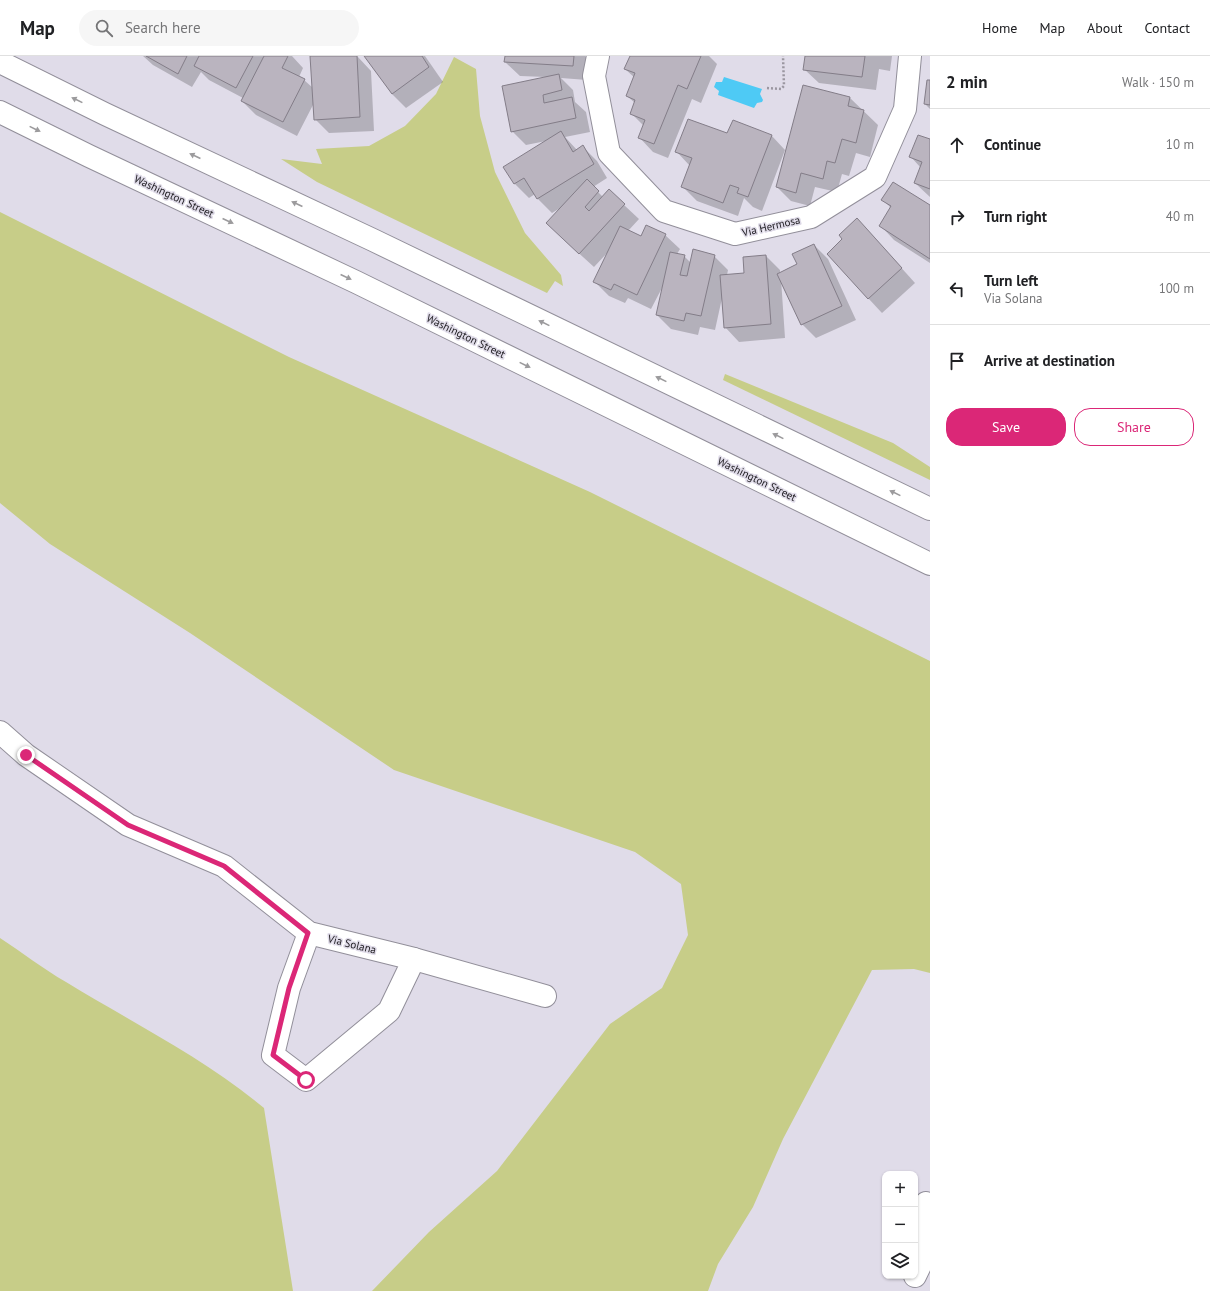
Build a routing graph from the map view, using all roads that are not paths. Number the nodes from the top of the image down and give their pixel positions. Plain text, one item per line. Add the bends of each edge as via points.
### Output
1 (598, 56) edge
2 (910, 56) edge
3 (0, 62) edge
4 (0, 112) edge
5 (930, 510) edge
6 (930, 564) edge
7 (0, 732) edge
8 (308, 933) junction
9 (414, 959) junction
10 (545, 996) dead end
11 (926, 1203) dead end
12 (918, 1269) edge
13 (914, 1279) edge
14 (908, 1291) edge

1 - 2 main road, Via Hermosa via 594,76 609,153 664,211 735,234 811,217 875,177 905,109
5 -> 3 main road
4 -> 6 main road, Washington Street via 378,292
7 - 8 main road, Via Solana via 26,755 128,825 224,866
8 - 9 main road, Via Solana
8 - 9 main road via 289,988 273,1055 306,1080 389,1011
9 - 10 main road, Via Solana
11 - 12 main road via 926,1251
13 - 14 main road

